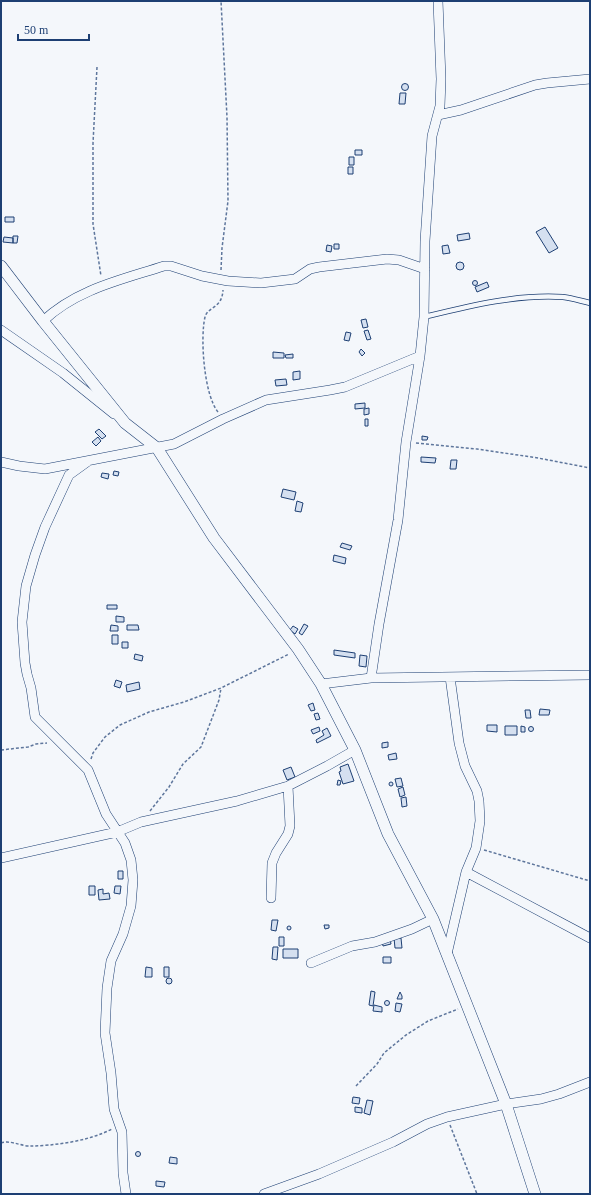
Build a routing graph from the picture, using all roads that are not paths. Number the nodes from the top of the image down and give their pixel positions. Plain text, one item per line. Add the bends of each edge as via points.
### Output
1 (438, 1) edge
2 (590, 79) edge
3 (438, 115) junction
4 (1, 266) edge
5 (425, 269) junction
6 (590, 303) edge
7 (424, 317) junction
8 (43, 321) junction
9 (1, 330) edge
10 (420, 356) junction
11 (125, 423) junction
12 (157, 448) junction
13 (1, 462) edge
14 (87, 462) junction
15 (590, 675) edge
16 (450, 677) junction
17 (371, 678) junction
18 (321, 684) junction
19 (355, 750) junction
20 (288, 786) junction
21 (117, 832) junction
22 (1, 858) edge
23 (466, 872) junction
24 (271, 898) dead end
25 (433, 919) junction
26 (589, 939) edge
27 (447, 954) junction
28 (310, 963) dead end
29 (590, 1082) edge
30 (506, 1104) junction
31 (126, 1194) edge
32 (264, 1194) edge
33 (535, 1194) edge

1 - 3 street via 441,80
2 - 3 street via 535,85 468,108
3 - 5 street via 432,136
4 - 8 street
5 - 7 street
5 - 8 street via 400,260 378,259 314,268 295,279 261,283 222,280 168,265 90,291 56,309
6 - 7 lane via 565,297 534,296 488,302
7 - 10 street
8 - 11 street
9 - 11 street via 63,373
10 - 12 street via 345,386 266,400 174,444
10 - 17 street via 406,442 398,520 378,624
11 - 12 street
12 - 14 street
12 - 18 street via 214,538
13 - 14 street via 45,469
14 - 21 street via 69,475 35,555 24,601 22,622 25,663 35,717 87,768 106,814
15 - 16 street
16 - 17 street
16 - 23 street via 459,743 479,801 480,821 476,848
17 - 18 street
18 - 19 street
19 - 20 street
19 - 25 street via 388,834
20 - 21 street via 237,801 141,822
20 - 24 street via 290,826 272,863
21 - 22 street
21 - 31 street via 129,851 133,880 131,906 123,934 111,961 105,1033 114,1109 122,1132
23 - 26 street
23 - 27 street
25 - 27 street
25 - 28 street via 412,929 375,942 352,946
27 - 30 street
29 - 30 street via 541,1099
30 - 32 street via 427,1124 393,1142 319,1174
30 - 33 street

